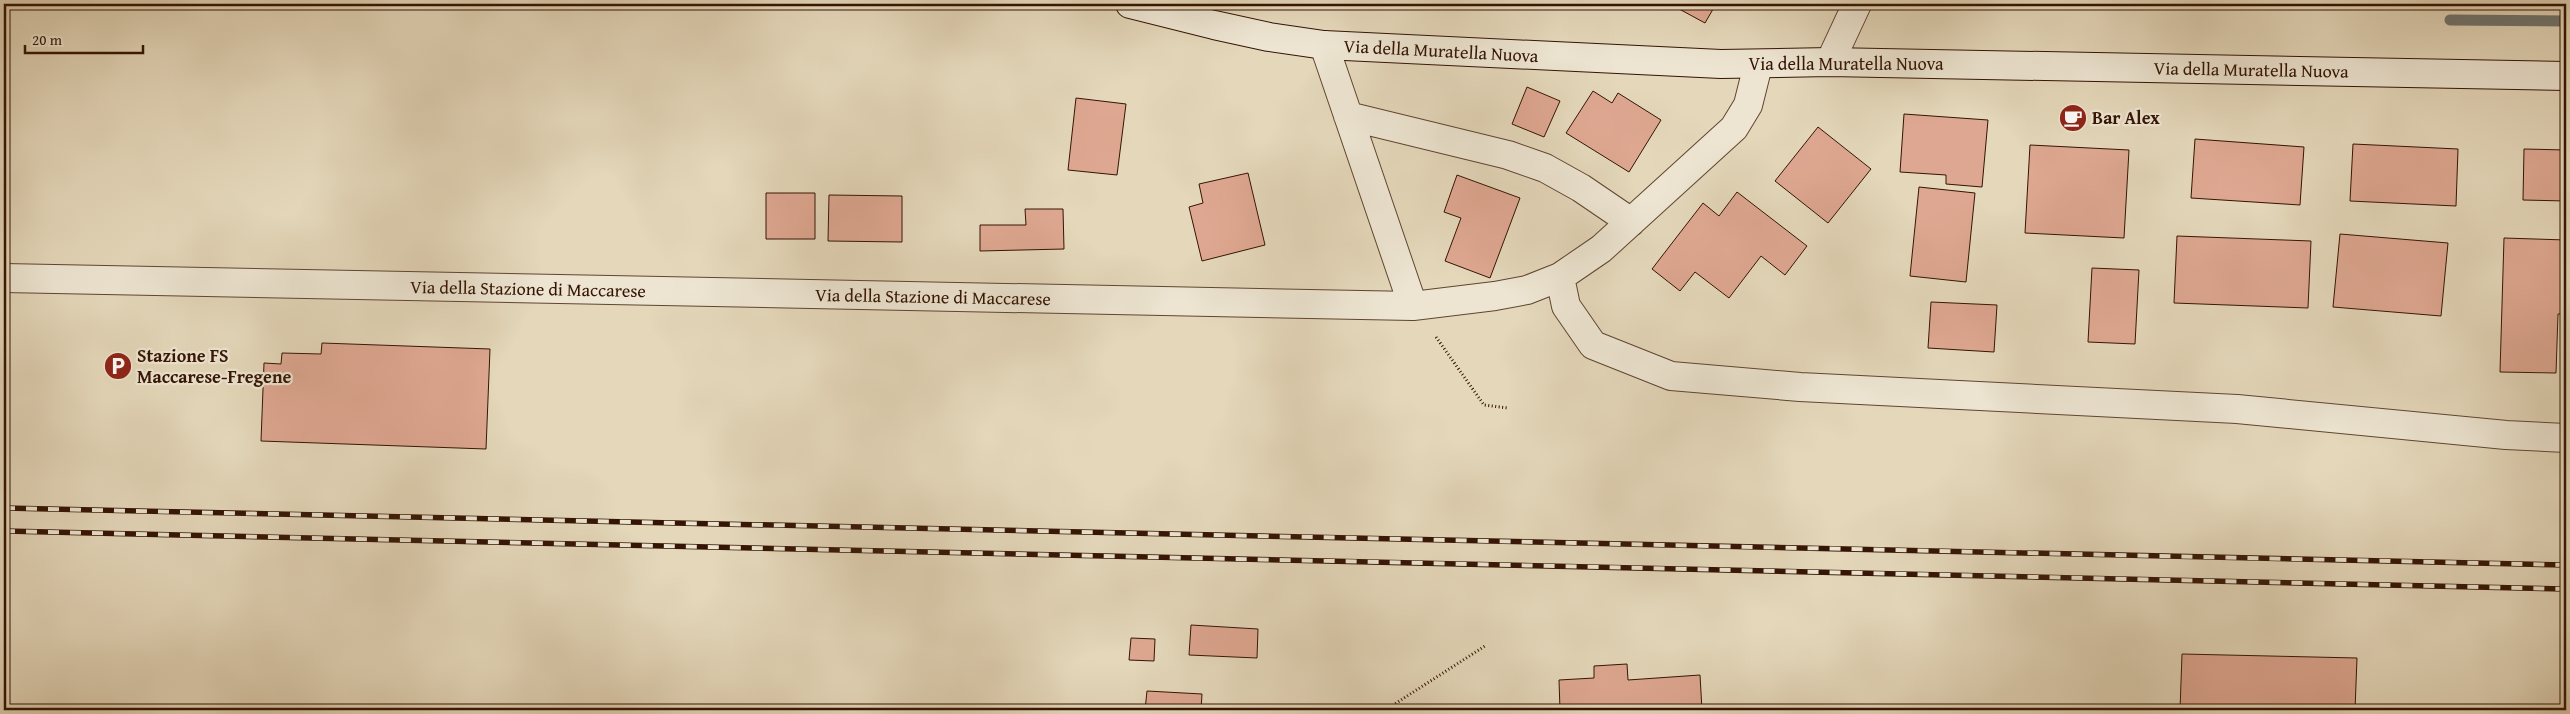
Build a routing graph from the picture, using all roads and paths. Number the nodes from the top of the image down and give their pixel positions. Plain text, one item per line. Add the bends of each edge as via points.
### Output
1 (1130, 4) edge
2 (1857, 4) edge
3 (1324, 45) junction
4 (1830, 62) junction
5 (1758, 65) junction
6 (2566, 76) edge
7 (1348, 116) junction
8 (1631, 222) junction
9 (1560, 277) junction
10 (4, 278) edge
11 (1413, 306) junction
12 (1508, 408) dead end
13 (2566, 438) edge
14 (1486, 646) dead end
15 (1358, 710) edge

1 - 3 street, Via della Muratella Nuova via 1232,29
2 - 4 street
3 - 5 street, Via della Muratella Nuova
3 - 7 street
4 - 5 street, Via della Muratella Nuova
4 - 6 street, Via della Muratella Nuova
5 - 8 street, Via della Stazione di Maccarese via 1748,105 1734,128
7 - 8 street via 1508,155 1545,168
7 - 11 street
8 - 9 street, Via della Stazione di Maccarese via 1588,260
9 - 11 street, Via della Stazione di Maccarese via 1527,290
9 - 13 street via 1566,306 1593,345 1672,376 1800,387 2238,409 2506,436
10 - 11 street, Via della Stazione di Maccarese
11 - 12 path via 1484,405
14 - 15 path via 1390,707

